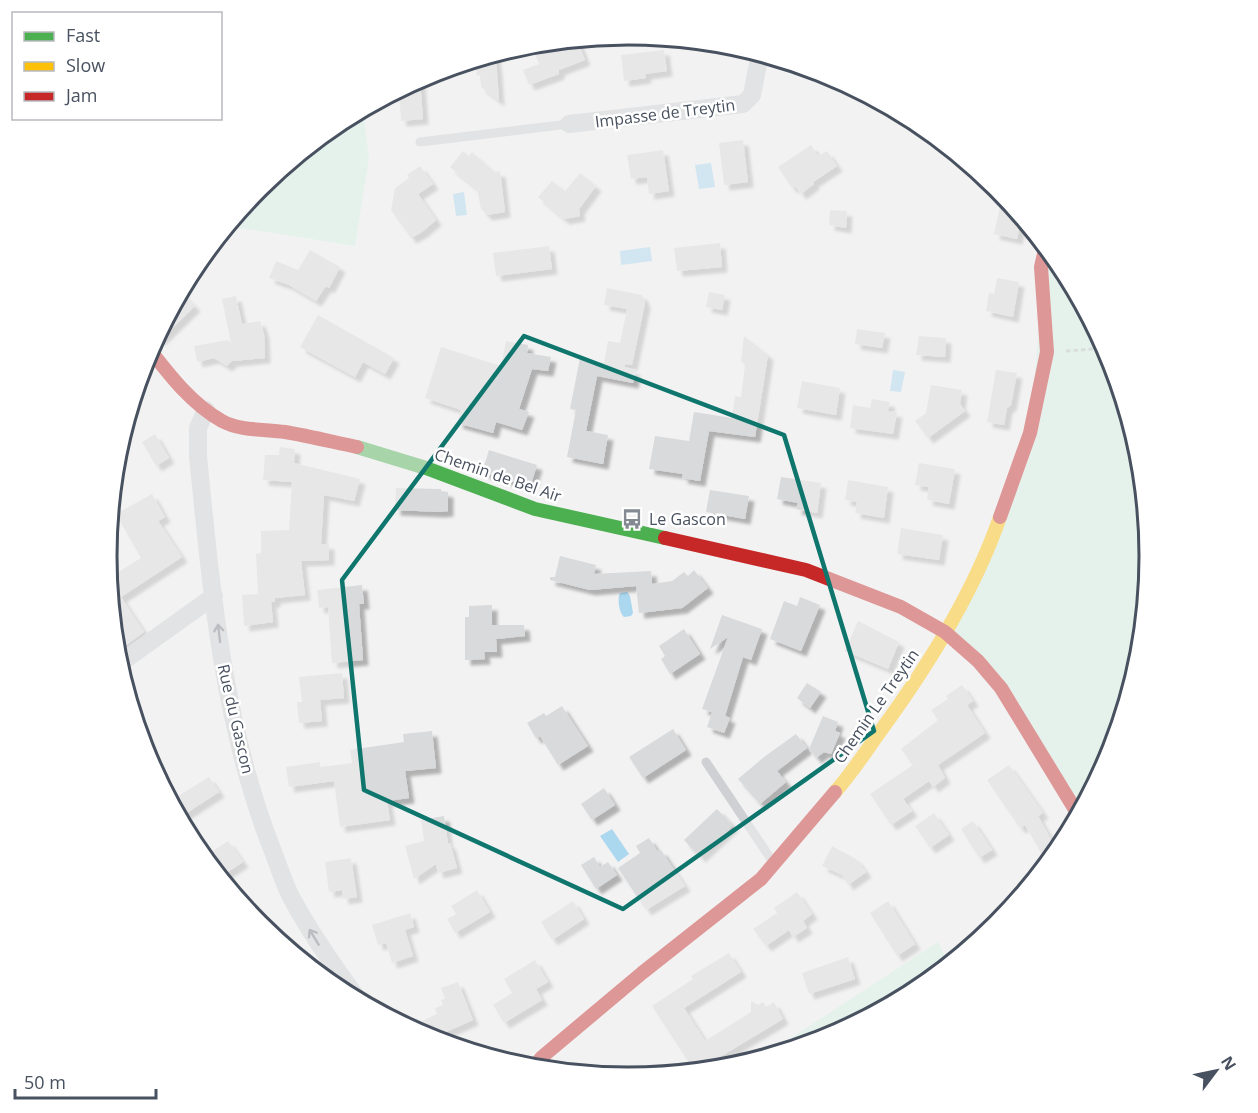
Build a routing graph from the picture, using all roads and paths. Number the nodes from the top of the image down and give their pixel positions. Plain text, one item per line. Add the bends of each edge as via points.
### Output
1 (758, 61) edge
2 (568, 124) joint
3 (420, 142) dead end
4 (1043, 257) edge
5 (1096, 349) edge
6 (1047, 352) junction
7 (157, 359) edge
8 (206, 410) junction
9 (214, 596) junction
10 (945, 632) junction
11 (127, 658) edge
12 (706, 762) dead end
13 (1074, 808) edge
14 (774, 864) junction
15 (346, 983) edge
16 (540, 1060) edge

1 - 2 street, Impasse de Treytin via 752,95 743,104
2 - 3 lane
4 - 6 street, Chemin Le Treytin
5 - 6 path
6 - 10 street, Chemin Le Treytin via 1030,433 991,543
7 - 8 street, Chemin de Bel Air via 180,388
8 - 9 street, Rue du Gascon via 198,428 198,456
8 - 10 street, Chemin de Bel Air via 224,422 252,429 366,449 535,508 806,570 901,607
9 - 11 street
15 -> 9 street, Rue du Gascon via 289,893 260,817 234,724
10 - 13 street, Chemin de Bel Air via 1001,688
10 - 14 street, Chemin Le Treytin via 903,700 843,783
12 - 14 lane
14 - 16 street, Chemin Le Treytin via 761,879

